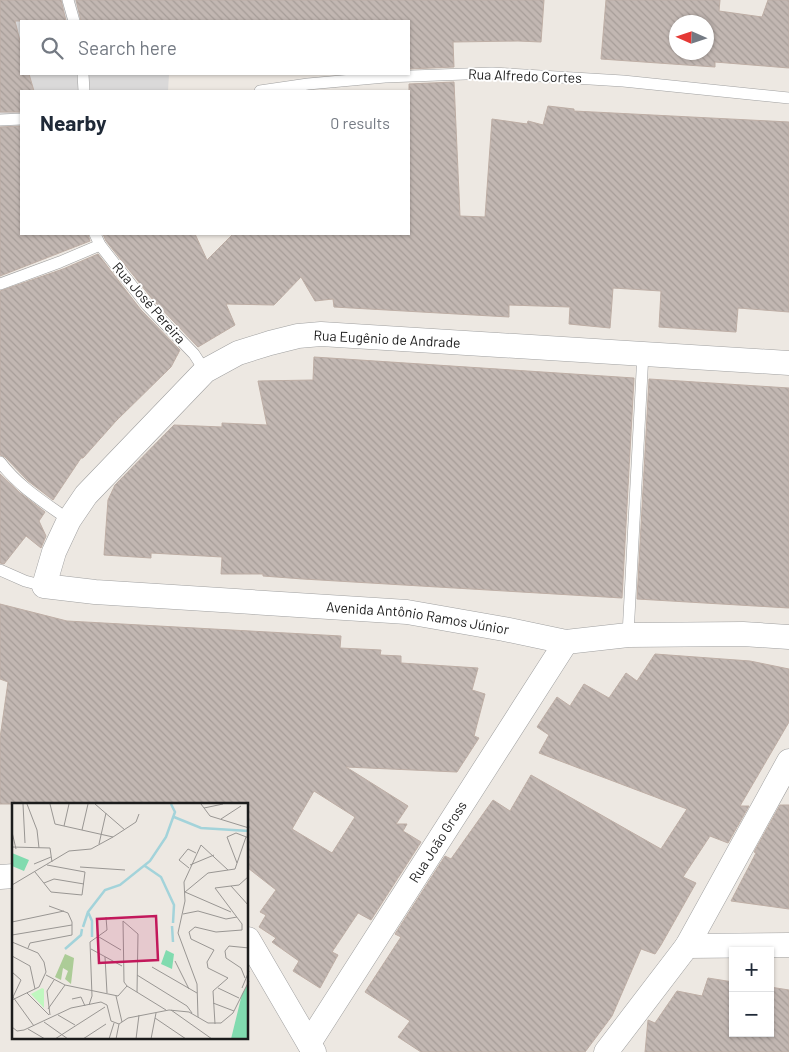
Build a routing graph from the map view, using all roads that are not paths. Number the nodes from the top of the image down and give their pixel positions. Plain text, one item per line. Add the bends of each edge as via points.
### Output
1 (68, 0) edge
2 (74, 20) edge
3 (83, 75) edge
4 (84, 90) edge
5 (267, 90) edge
6 (789, 98) edge
7 (0, 120) edge
8 (20, 120) edge
9 (98, 239) edge
10 (0, 284) edge
11 (643, 353) junction
12 (789, 363) edge
13 (205, 371) junction
14 (0, 462) edge
15 (69, 520) junction
16 (0, 570) edge
17 (44, 586) junction
18 (628, 635) junction
19 (789, 637) edge
20 (566, 642) junction
21 (789, 761) edge
22 (249, 940) edge
23 (789, 945) edge
24 (687, 946) junction
25 (312, 1047) edge
26 (606, 1052) edge

1 - 2 lane
3 - 4 lane
5 - 6 lane, Rua Alfredo Cortes via 385,76 492,73 623,81
7 - 8 lane
9 - 10 lane via 60,262
9 - 13 lane, Rua José Pereira via 158,318 194,354
11 - 12 street, Rua Eugênio de Andrade
11 - 13 street, Rua Eugênio de Andrade via 321,334 298,336 238,353
11 - 18 lane
13 - 15 street, Rua Eugênio de Andrade via 86,495
14 - 15 lane via 25,489
15 - 17 street, Rua Eugênio de Andrade via 54,552
16 - 17 lane
17 - 20 street, Avenida Antônio Ramos Júnior via 407,612
18 - 19 street, Avenida Antônio Ramos Júnior
18 - 20 street, Avenida Antônio Ramos Júnior
20 - 25 street, Rua João Gross
21 - 24 street
22 - 25 street
23 - 24 street
24 - 26 street

